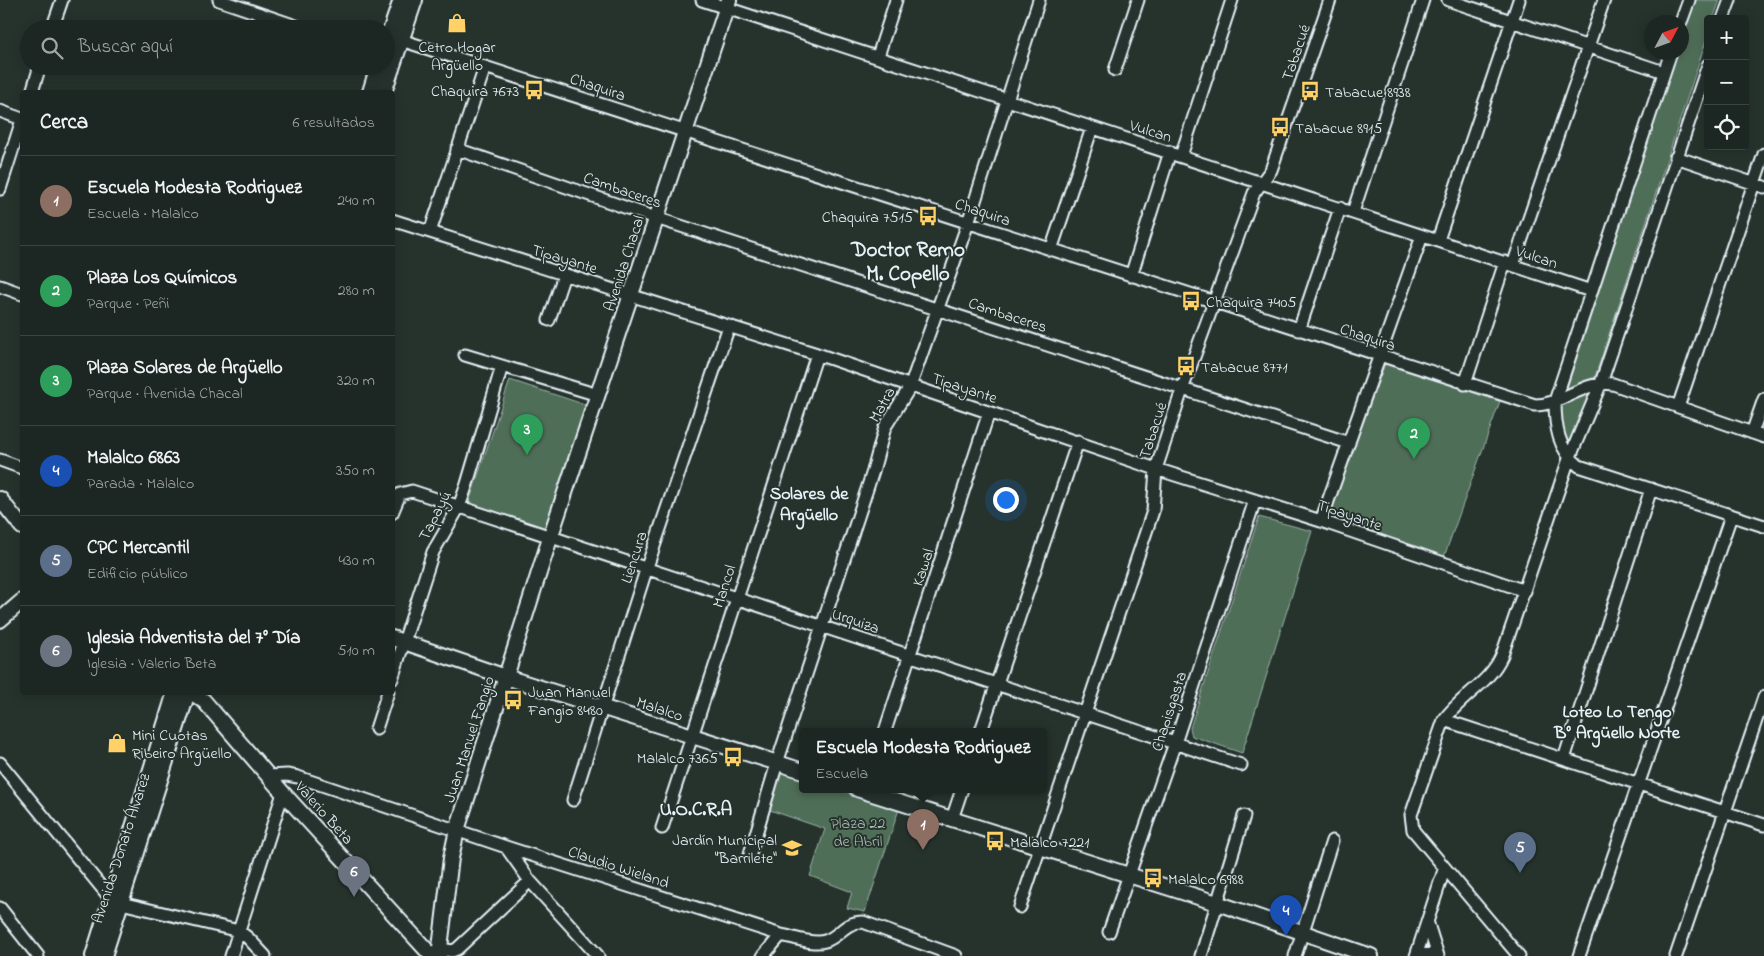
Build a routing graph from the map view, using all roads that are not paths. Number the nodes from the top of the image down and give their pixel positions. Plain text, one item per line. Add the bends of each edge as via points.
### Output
1 (62, 0) edge
2 (218, 0) edge
3 (401, 0) edge
4 (415, 0) edge
5 (702, 0) edge
6 (896, 0) edge
7 (1039, 0) edge
8 (1138, 0) edge
9 (1232, 0) edge
10 (1330, 0) edge
11 (1423, 0) edge
12 (1448, 0) edge
13 (1519, 0) edge
14 (1604, 0) edge
15 (1689, 0) edge
16 (1730, 0) edge
17 (728, 4) edge
18 (1684, 15) edge
19 (1725, 15) edge
20 (55, 20) edge
21 (278, 20) edge
22 (394, 20) edge
23 (1512, 21) junction
24 (402, 40) junction
25 (1589, 46) junction
26 (395, 51) edge
27 (878, 56) junction
28 (1668, 60) edge
29 (485, 67) junction
30 (1115, 70) dead end
31 (1664, 72) junction
32 (37, 75) edge
33 (375, 75) edge
34 (387, 75) edge
35 (1704, 76) edge
36 (33, 90) edge
37 (371, 90) edge
38 (384, 90) edge
39 (1008, 99) junction
40 (0, 111) edge
41 (20, 118) edge
42 (20, 125) edge
43 (1092, 128) junction
44 (685, 130) junction
45 (457, 149) junction
46 (1175, 154) junction
47 (1764, 154) edge
48 (1676, 157) junction
49 (1262, 182) junction
50 (1759, 186) edge
51 (0, 189) edge
52 (1340, 208) junction
53 (1353, 212) junction
54 (656, 218) junction
55 (395, 221) edge
56 (968, 223) junction
57 (430, 232) junction
58 (1422, 236) junction
59 (1438, 240) junction
60 (1050, 250) junction
61 (1509, 264) junction
62 (564, 275) junction
63 (1130, 276) junction
64 (0, 286) edge
65 (1591, 291) junction
66 (20, 293) edge
67 (631, 296) junction
68 (1214, 303) junction
69 (937, 308) junction
70 (549, 320) dead end
71 (729, 326) junction
72 (1299, 330) junction
73 (816, 354) junction
74 (465, 355) dead end
75 (1381, 357) junction
76 (502, 366) junction
77 (1601, 383) junction
78 (1465, 384) junction
79 (910, 387) junction
80 (1183, 387) junction
81 (598, 395) junction
82 (1764, 399) edge
83 (1555, 401) junction
84 (1678, 407) junction
85 (989, 412) junction
86 (1752, 433) junction
87 (1764, 437) edge
88 (1078, 441) junction
89 (1349, 443) junction
90 (1569, 459) junction
91 (0, 460) edge
92 (20, 467) edge
93 (1156, 469) junction
94 (1651, 489) junction
95 (0, 499) edge
96 (1255, 500) junction
97 (395, 506) edge
98 (459, 507) junction
99 (1731, 516) junction
100 (1321, 521) junction
101 (20, 524) edge
102 (1764, 526) edge
103 (550, 537) junction
104 (647, 567) junction
105 (1525, 591) junction
106 (736, 597) junction
107 (20, 603) edge
108 (0, 620) edge
109 (823, 626) junction
110 (399, 640) edge
111 (910, 656) junction
112 (395, 662) edge
113 (506, 677) junction
114 (996, 684) junction
115 (387, 695) edge
116 (182, 697) edge
117 (1764, 697) edge
118 (602, 707) junction
119 (1084, 714) junction
120 (1444, 720) junction
121 (886, 728) edge
122 (982, 728) edge
123 (376, 729) dead end
124 (691, 736) junction
125 (1175, 743) junction
126 (1564, 759) junction
127 (777, 763) junction
128 (1, 765) edge
129 (1241, 766) dead end
130 (799, 770) edge
131 (269, 776) junction
132 (1640, 784) junction
133 (283, 793) junction
134 (871, 793) edge
135 (961, 793) edge
136 (574, 800) dead end
137 (1725, 812) junction
138 (1244, 816) dead end
139 (952, 819) junction
140 (1764, 825) edge
141 (662, 828) dead end
142 (457, 830) junction
143 (1332, 841) dead end
144 (506, 847) junction
145 (1040, 849) junction
146 (750, 854) dead end
147 (1444, 870) junction
148 (1128, 876) junction
149 (530, 881) junction
150 (116, 901) junction
151 (1217, 903) junction
152 (1020, 907) dead end
153 (0, 908) edge
154 (1427, 921) junction
155 (239, 931) junction
156 (1302, 931) junction
157 (1109, 932) dead end
158 (781, 935) junction
159 (437, 954) edge
160 (38, 956) edge
161 (93, 956) edge
162 (104, 956) edge
163 (231, 956) edge
164 (265, 956) edge
165 (598, 956) edge
166 (763, 956) edge
167 (956, 956) edge
168 (1200, 956) edge
169 (1295, 956) edge
170 (1371, 956) edge
171 (1416, 956) edge
172 (1422, 956) edge
173 (1436, 956) edge
174 (1519, 956) edge
175 (1579, 956) edge
176 (1676, 956) edge

1 - 20 street
2 - 21 street
3 - 22 main road
4 - 24 main road
5 - 17 street, Vulcan
6 - 27 street
7 - 39 street, Matra
8 - 30 street
9 - 46 street
10 - 49 street, Tabacué via 1271,170
11 - 53 street
12 - 23 street
13 - 23 street
14 - 25 street
15 - 18 street
16 - 19 street
17 - 27 street, Vulcan
17 - 44 main road, Avenida Chacal
23 - 25 street
23 - 59 street
24 - 26 main road
24 - 29 street, Chaquira
25 - 31 street
25 - 61 street
27 - 39 street, Vulcan
28 - 31 street
29 - 44 street, Chaquira
29 - 45 street
31 - 65 street
32 - 36 street
33 - 37 main road
34 - 38 main road
35 - 48 street
39 - 43 street, Vulcan
39 - 56 street, Matra
40 - 41 street
42 - 51 street
43 - 46 street, Vulcan
43 - 60 street
44 - 54 main road, Avenida Chacal
44 - 56 street, Chaquira
45 - 54 street, Cambaceres
45 - 57 street
46 - 49 street, Vulcan
46 - 63 street
47 - 50 street
48 - 50 street
48 - 77 street
49 - 52 street, Vulcan
49 - 68 street, Tabacué via 1254,193
50 - 84 street
52 - 53 street, Vulcan
52 - 72 street
53 - 58 street, Vulcan
54 - 67 main road, Avenida Chacal
54 - 69 street, Cambaceres
55 - 57 street, Tipayante
56 - 60 street, Chaquira
56 - 69 street, Matra
57 - 62 street, Tipayante
58 - 59 street, Vulcan
58 - 75 street
59 - 61 street, Vulcan
60 - 63 street, Chaquira
61 - 65 street, Vulcan
61 - 78 street
62 - 67 street, Tipayante
62 - 70 street
63 - 68 street, Chaquira
64 - 66 street
65 - 83 street
67 - 71 street, Tipayante
67 - 81 main road, Avenida Chacal
68 - 72 street, Chaquira
68 - 80 street, Tabacué
69 - 79 street, Matra
69 - 80 street, Cambaceres
71 - 73 street, Tipayante
71 - 104 street, Liencura
72 - 75 street, Chaquira
73 - 79 street, Tipayante
73 - 106 street, Mancol
74 - 76 street
75 - 78 street, Chaquira
75 - 89 street
76 - 81 street
76 - 98 street, Tapayú
77 - 83 street, Chaquira
77 - 84 street via 1613,384
77 - 90 street
78 - 83 street, Chaquira via 1535,405
79 - 85 street, Tipayante
79 - 109 street, Matra via 885,426
80 - 89 street, Cambaceres
80 - 93 street, Tabacué
81 - 103 main road, Avenida Chacal
82 - 86 street
83 - 90 street via 1558,436
84 - 86 street
85 - 88 street, Tipayante
85 - 111 street, Kawal
86 - 87 street
88 - 93 street, Tipayante
88 - 114 street
89 - 100 street
90 - 94 street via 1579,466
90 - 105 street
91 - 92 street
93 - 96 street, Tipayante
93 - 119 street, Tabacué via 1152,511
94 - 99 street
94 - 126 street
95 - 101 main road
96 - 100 street, Tipayante
96 - 125 street, Chapisgasta
97 - 98 street, Urquiza via 400,494 408,490
98 - 103 street, Urquiza
98 - 110 street, Tapayú via 433,552
99 - 102 street
99 - 132 street
100 - 105 street, Tipayante
103 - 104 street, Urquiza
103 - 113 main road, Juan Manuel Fangio
104 - 106 street, Urquiza
104 - 118 street, Liencura
105 - 120 street via 1497,666
106 - 109 street, Urquiza
106 - 124 street, Mancol
107 - 108 main road
109 - 111 street, Urquiza
109 - 127 street, Matra
110 - 112 street, Tapayú
110 - 113 main road, Malalco
111 - 114 street, Urquiza
111 - 121 street, Kawal
113 - 118 main road, Malalco
113 - 142 main road, Juan Manuel Fangio
114 - 119 street, Urquiza
114 - 122 street
115 - 123 street
116 - 131 main road, Valerio Beta via 204,701
116 - 150 main road, Avenida Donato Álvarez
117 - 137 street
118 - 124 main road, Malalco
118 - 136 street, Liencura
119 - 125 street, Urquiza
119 - 145 street, Tabacué
120 - 126 street
120 - 147 street via 1410,823
124 - 127 main road, Malalco
124 - 141 street, Mancol
125 - 129 street, Urquiza
125 - 148 street, Chapisgasta
126 - 132 street
127 - 130 main road, Malalco
127 - 146 street, Matra
128 - 150 street
131 - 133 main road, Valerio Beta
131 - 142 street, Claudio Wieland via 298,777
132 - 137 street
132 - 175 street
133 - 155 street
133 - 159 main road, Valerio Beta
134 - 139 main road
135 - 139 street
137 - 140 street
137 - 176 street
138 - 151 street
139 - 145 main road
142 - 144 street, Claudio Wieland
142 - 159 main road, Juan Manuel Fangio
143 - 156 street
144 - 149 street
144 - 158 street, Claudio Wieland
145 - 148 main road
145 - 152 street, Tabacué
147 - 154 street
147 - 174 street
148 - 151 main road
148 - 157 street, Chapisgasta
149 - 159 street via 457,949
149 - 165 street
150 - 155 street
150 - 161 main road, Avenida Donato Álvarez
150 - 162 main road, Avenida Donato Álvarez
151 - 156 main road
151 - 168 street
153 - 160 street
154 - 171 street
154 - 173 street
155 - 163 street
155 - 164 street
156 - 169 street
156 - 170 main road
158 - 166 street
158 - 167 street, Claudio Wieland via 818,942 831,938 847,924 863,922
172 - 173 main road

